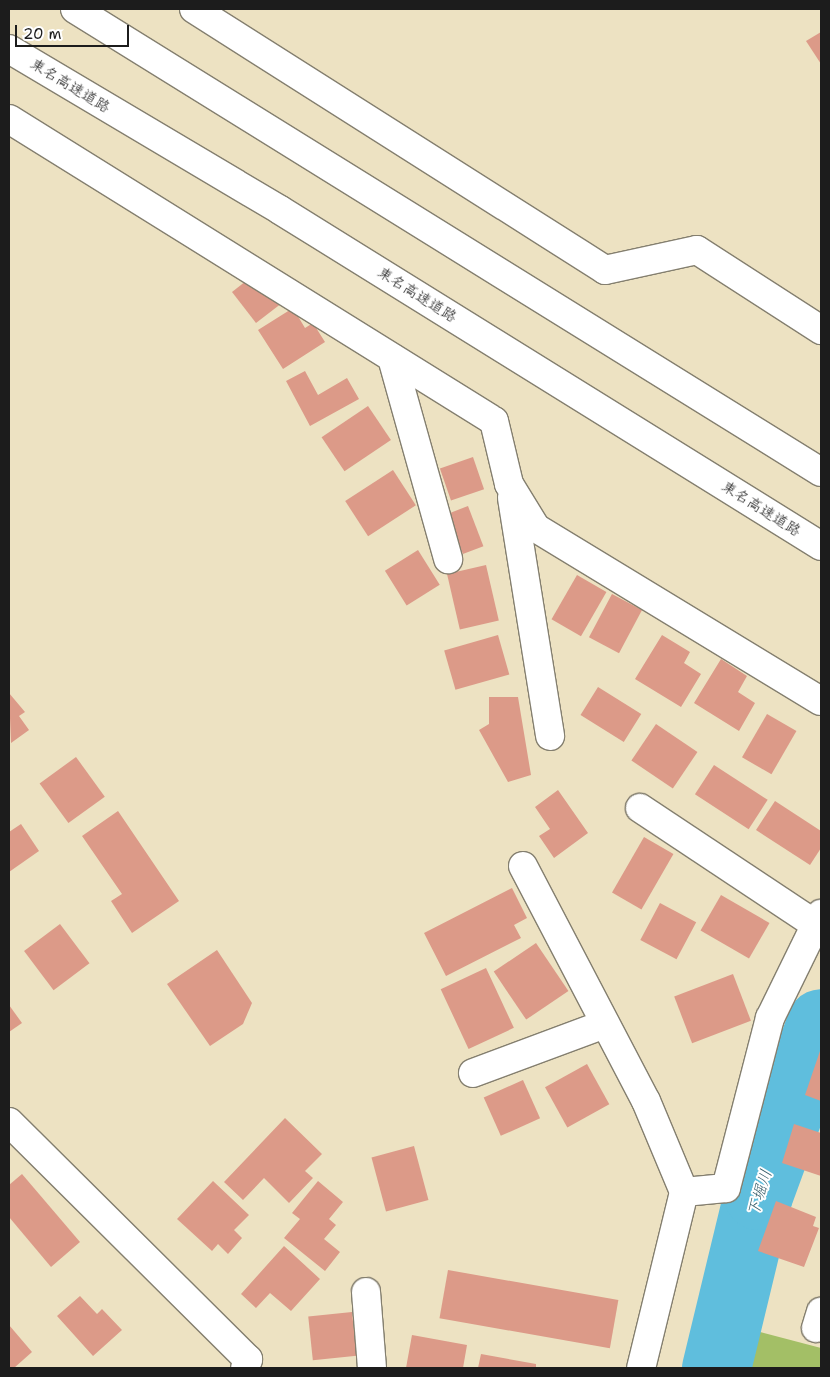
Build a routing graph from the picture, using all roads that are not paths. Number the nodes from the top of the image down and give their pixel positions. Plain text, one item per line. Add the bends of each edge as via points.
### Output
1 (75, 9) edge
2 (194, 9) edge
3 (9, 49) edge
4 (9, 120) edge
5 (821, 330) edge
6 (392, 358) junction
7 (821, 472) edge
8 (509, 484) junction
9 (821, 546) edge
10 (448, 559) dead end
11 (821, 701) edge
12 (550, 736) dead end
13 (640, 808) dead end
14 (523, 866) dead end
15 (819, 920) edge
16 (606, 1024) junction
17 (473, 1072) dead end
18 (9, 1122) edge
19 (684, 1192) junction
20 (366, 1292) dead end
21 (245, 1368) edge
22 (372, 1368) edge
23 (641, 1368) edge

1 - 7 main road via 625,347
2 - 5 main road via 604,270 697,250
3 - 9 main road, 東名高速道路 via 280,210
4 - 6 main road
6 - 8 main road via 494,421
6 - 10 main road
8 - 11 main road via 536,528
8 - 12 main road
13 - 15 main road
14 - 16 main road
15 - 19 main road via 770,1018 726,1188
16 - 17 main road
16 - 19 main road via 646,1100
18 - 21 main road via 248,1359
19 - 23 main road
20 - 22 main road

